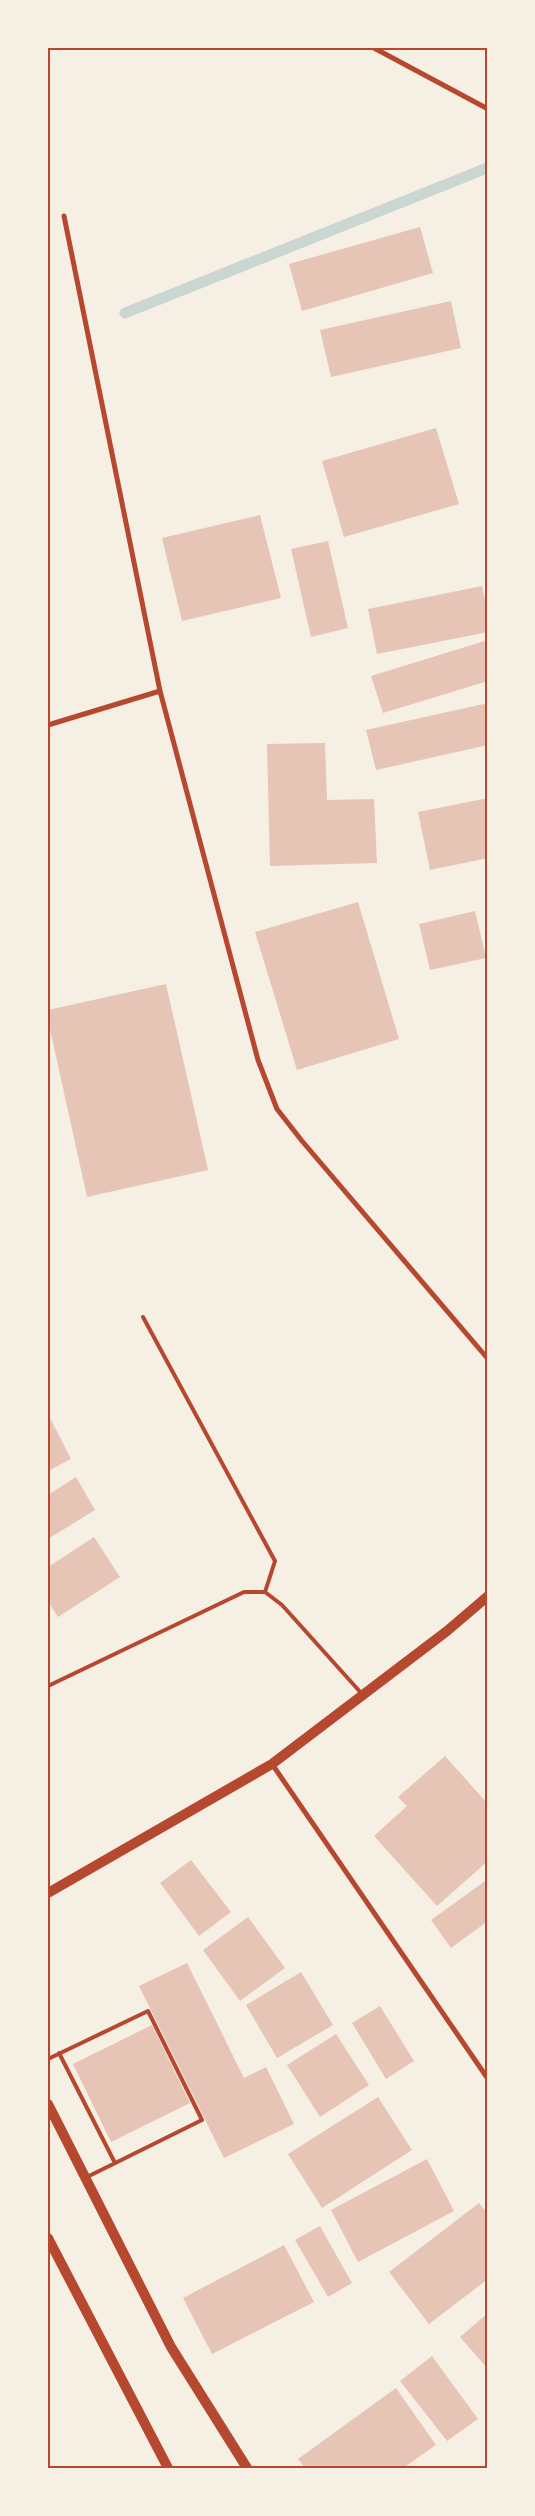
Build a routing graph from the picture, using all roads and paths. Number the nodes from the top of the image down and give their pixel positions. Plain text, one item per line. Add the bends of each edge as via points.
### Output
1 (374, 48) edge
2 (488, 109) edge
3 (64, 216) dead end
4 (160, 691) junction
5 (48, 725) edge
6 (143, 1317) dead end
7 (488, 1359) edge
8 (265, 1592) junction
9 (488, 1596) edge
10 (48, 1686) edge
11 (363, 1695) junction
12 (272, 1764) junction
13 (48, 1892) edge
14 (59, 2053) junction
15 (48, 2059) edge
16 (488, 2079) edge
17 (86, 2090) dead end
18 (79, 2093) junction
19 (48, 2104) edge
20 (101, 2121) dead end
21 (95, 2124) junction
22 (115, 2163) junction
23 (85, 2178) junction
24 (48, 2238) edge
25 (168, 2468) edge
26 (248, 2468) edge

1 - 2 street
3 - 4 street
4 - 5 street
4 - 7 street via 258,1060 278,1109
6 - 8 lane via 275,1561
8 - 10 lane via 244,1592
8 - 11 lane via 282,1605
9 - 11 main road
11 - 12 main road
12 - 13 main road
12 - 16 street
14 - 15 lane
14 - 18 lane
14 - 22 lane via 148,2011 202,2120
17 - 18 lane
18 - 21 lane
19 - 23 main road
20 - 21 lane
21 - 22 lane
22 - 23 lane
23 - 26 main road via 171,2347
24 - 25 main road

